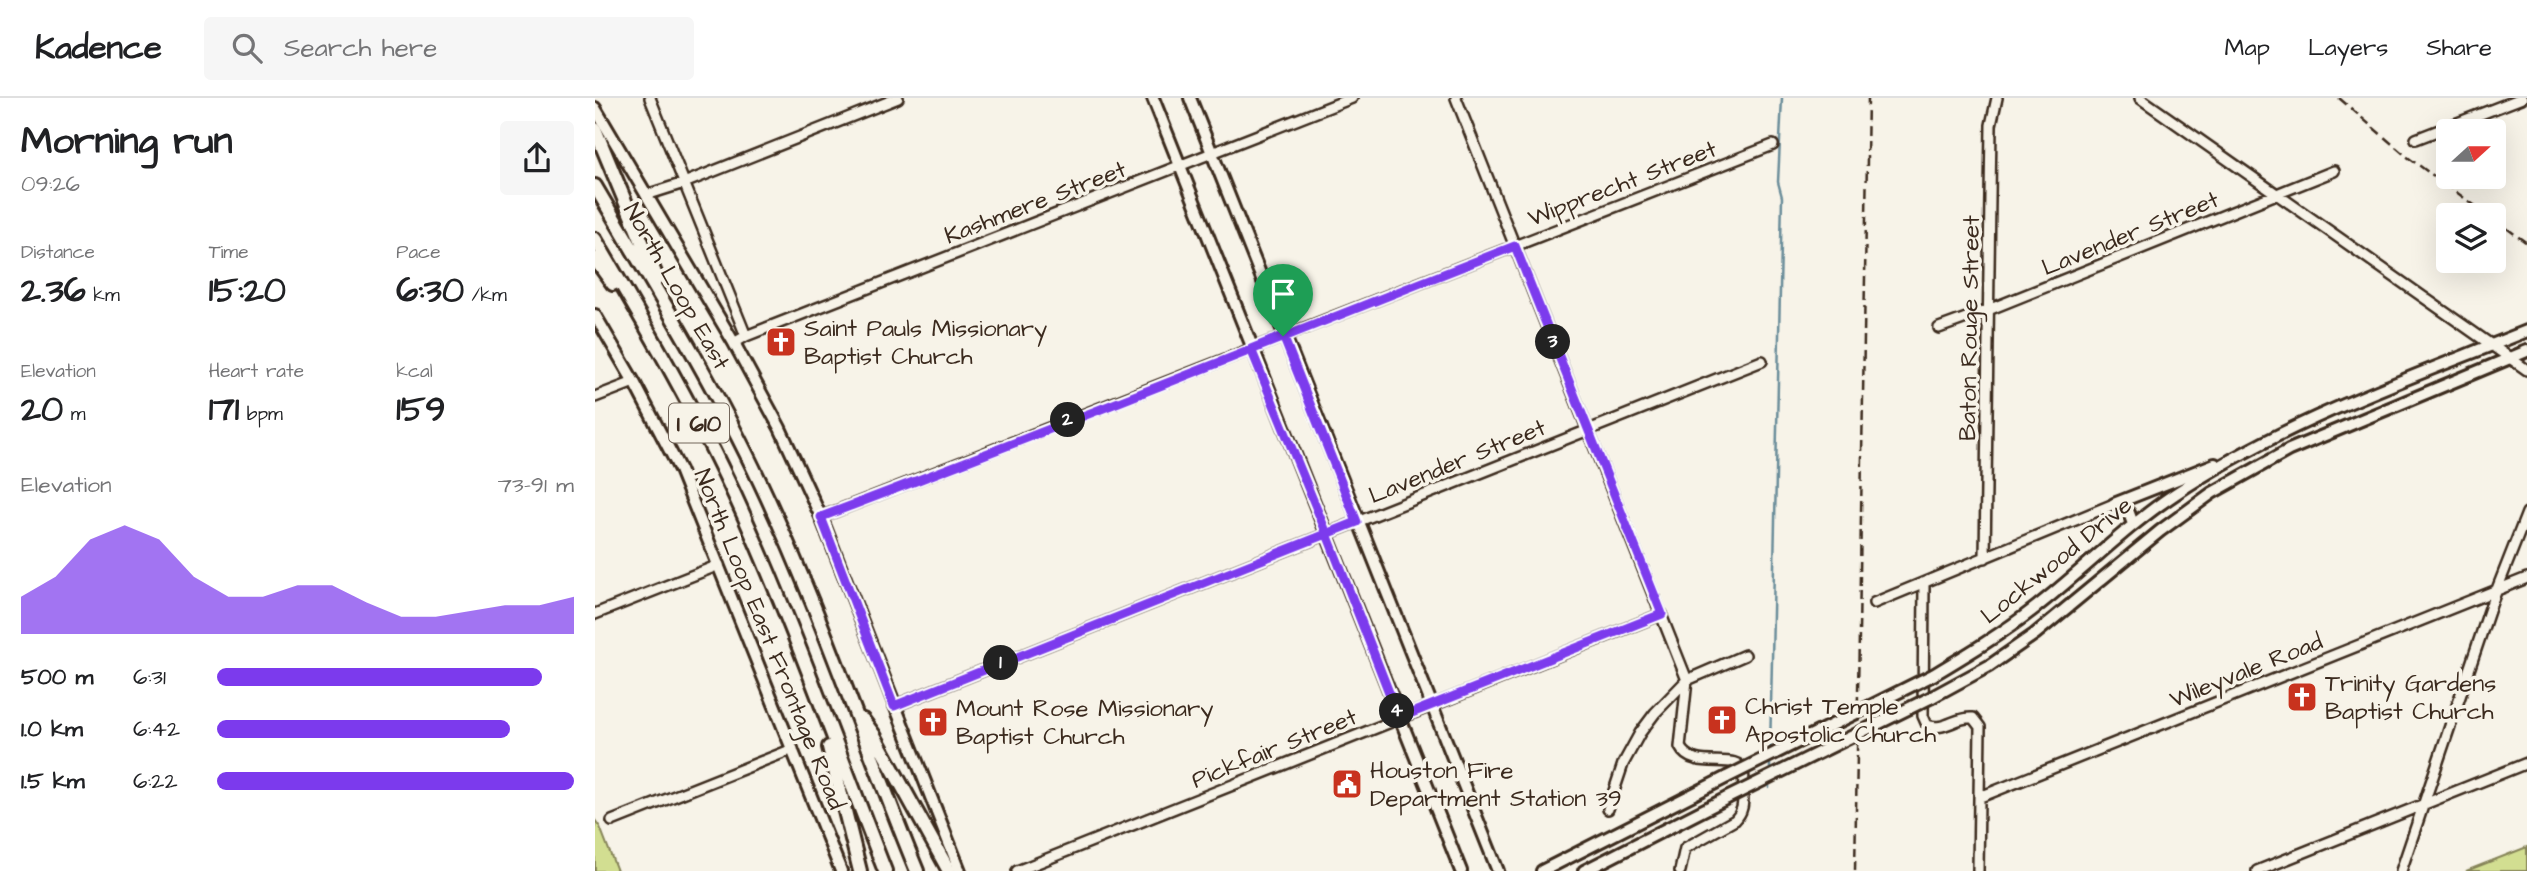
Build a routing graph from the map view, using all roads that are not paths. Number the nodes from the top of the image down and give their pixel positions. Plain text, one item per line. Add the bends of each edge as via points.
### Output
1 (650, 98) edge
2 (898, 98) edge
3 (1153, 98) edge
4 (1190, 98) edge
5 (1352, 98) edge
6 (1456, 98) edge
7 (1997, 98) edge
8 (2140, 98) edge
9 (2523, 98) edge
10 (2527, 102) edge
11 (595, 108) edge
12 (595, 129) edge
13 (2416, 139) dead end
14 (1773, 145) dead end
15 (1212, 153) junction
16 (1180, 166) junction
17 (2335, 171) dead end
18 (684, 183) junction
19 (595, 186) edge
20 (2277, 194) junction
21 (646, 195) junction
22 (595, 239) edge
23 (1515, 246) junction
24 (595, 259) edge
25 (1989, 310) junction
26 (595, 315) edge
27 (676, 324) junction
28 (1939, 328) dead end
29 (2527, 331) edge
30 (746, 336) junction
31 (1283, 336) junction
32 (734, 344) junction
33 (656, 345) junction
34 (2491, 345) junction
35 (1251, 349) junction
36 (2527, 351) edge
37 (2509, 358) junction
38 (1762, 361) dead end
39 (2527, 370) edge
40 (634, 382) junction
41 (595, 397) edge
42 (2365, 398) junction
43 (2372, 415) junction
44 (1588, 430) junction
45 (2246, 452) junction
46 (2168, 499) junction
47 (2114, 504) junction
48 (2527, 513) edge
49 (2182, 515) junction
50 (821, 517) junction
51 (1357, 522) junction
52 (2133, 524) junction
53 (1327, 534) junction
54 (1985, 558) junction
55 (719, 565) junction
56 (2527, 578) edge
57 (1924, 583) junction
58 (2496, 590) junction
59 (1874, 603) dead end
60 (595, 614) edge
61 (1662, 614) junction
62 (1745, 655) dead end
63 (1687, 680) junction
64 (819, 702) junction
65 (851, 703) junction
66 (894, 706) junction
67 (1432, 706) junction
68 (1399, 718) junction
69 (793, 749) junction
70 (2527, 763) edge
71 (1980, 797) junction
72 (2424, 804) junction
73 (1608, 809) dead end
74 (612, 821) dead end
75 (841, 871) edge
76 (860, 871) edge
77 (885, 871) edge
78 (917, 871) edge
79 (949, 871) edge
80 (960, 871) edge
81 (1017, 871) edge
82 (1461, 871) edge
83 (1497, 871) edge
84 (1542, 871) edge
85 (1584, 871) edge
86 (1680, 871) edge
87 (1978, 871) edge
88 (2257, 871) edge
89 (2401, 871) edge

1 - 18 street
2 - 18 street
3 - 16 main road
4 - 15 main road
5 - 15 street, Kashmere Street
6 - 23 street
7 - 25 street, Baton Rouge Street via 1991,123
8 - 20 street
9 - 10 street
9 - 13 street
11 - 21 main road
12 - 27 highway
14 - 23 street, Wipprecht Street
15 - 16 street, Kashmere Street
15 - 31 main road
16 - 30 street, Kashmere Street
16 - 35 main road
17 - 20 street, Lavender Street
18 - 21 street
18 - 30 street
19 - 27 highway, North Loop East / I 610
20 - 25 street, Lavender Street
20 - 34 street
21 - 32 main road
22 - 33 highway, North Loop East / I 610
23 - 31 street, Wipprecht Street
23 - 44 street
24 - 33 highway
25 - 28 street, Lavender Street
25 - 54 street, Baton Rouge Street
26 - 40 main road, North Loop East Frontage Road
27 - 65 highway, North Loop East / I 610 via 761,485
29 - 34 main road, Lockwood Drive
30 - 32 street, Kashmere Street
31 - 35 street, Wipprecht Street
31 - 51 main road
32 - 50 main road via 781,428
33 - 64 highway, North Loop East / I 610 via 744,515
34 - 37 street
34 - 42 main road, Lockwood Drive
35 - 50 street, Wipprecht Street
35 - 53 main road
36 - 37 main road, Lockwood Drive
37 - 39 street
37 - 43 main road, Lockwood Drive
38 - 44 street, Lavender Street
40 - 41 street
40 - 55 main road, North Loop East Frontage Road via 680,470
42 - 43 main road
42 - 45 main road, Lockwood Drive
43 - 49 main road, Lockwood Drive via 2289,450
44 - 51 street, Lavender Street
44 - 61 street
45 - 46 main road, Lockwood Drive
45 - 47 main road
46 - 49 main road
46 - 52 main road, Lockwood Drive
47 - 52 main road via 2129,513
47 - 54 street, Lockwood Drive
48 - 58 street
49 - 85 main road, Lockwood Drive, bridge via 1989,666
50 - 66 main road
51 - 53 street, Lavender Street
51 - 67 main road
52 - 84 main road, Lockwood Drive, bridge via 2036,608 1933,675
53 - 66 street, Lavender Street
53 - 68 main road
54 - 57 street, Lockwood Drive
55 - 60 street
55 - 69 main road, North Loop East Frontage Road
56 - 58 street, Wileyvale Road
57 - 59 street, Lockwood Drive
57 - 71 street via 1923,716 1934,728 1967,717 1978,722
58 - 71 street, Wileyvale Road
58 - 72 street
61 - 63 street
61 - 67 street, Pickfair Street
62 - 63 street
63 - 73 street via 1640,733 1623,764
63 - 86 street via 1680,747 1695,761 1741,767 1742,808 1735,820 1685,848
64 - 76 highway
64 - 77 highway, North Loop East / I 610
65 - 78 highway, North Loop East / I 610
65 - 79 highway via 874,735
66 - 80 main road
67 - 68 street, Pickfair Street
67 - 83 main road
68 - 81 street, Pickfair Street
68 - 82 main road
69 - 74 street
69 - 75 main road, North Loop East Frontage Road
70 - 72 street
71 - 87 street
72 - 88 street
72 - 89 street

